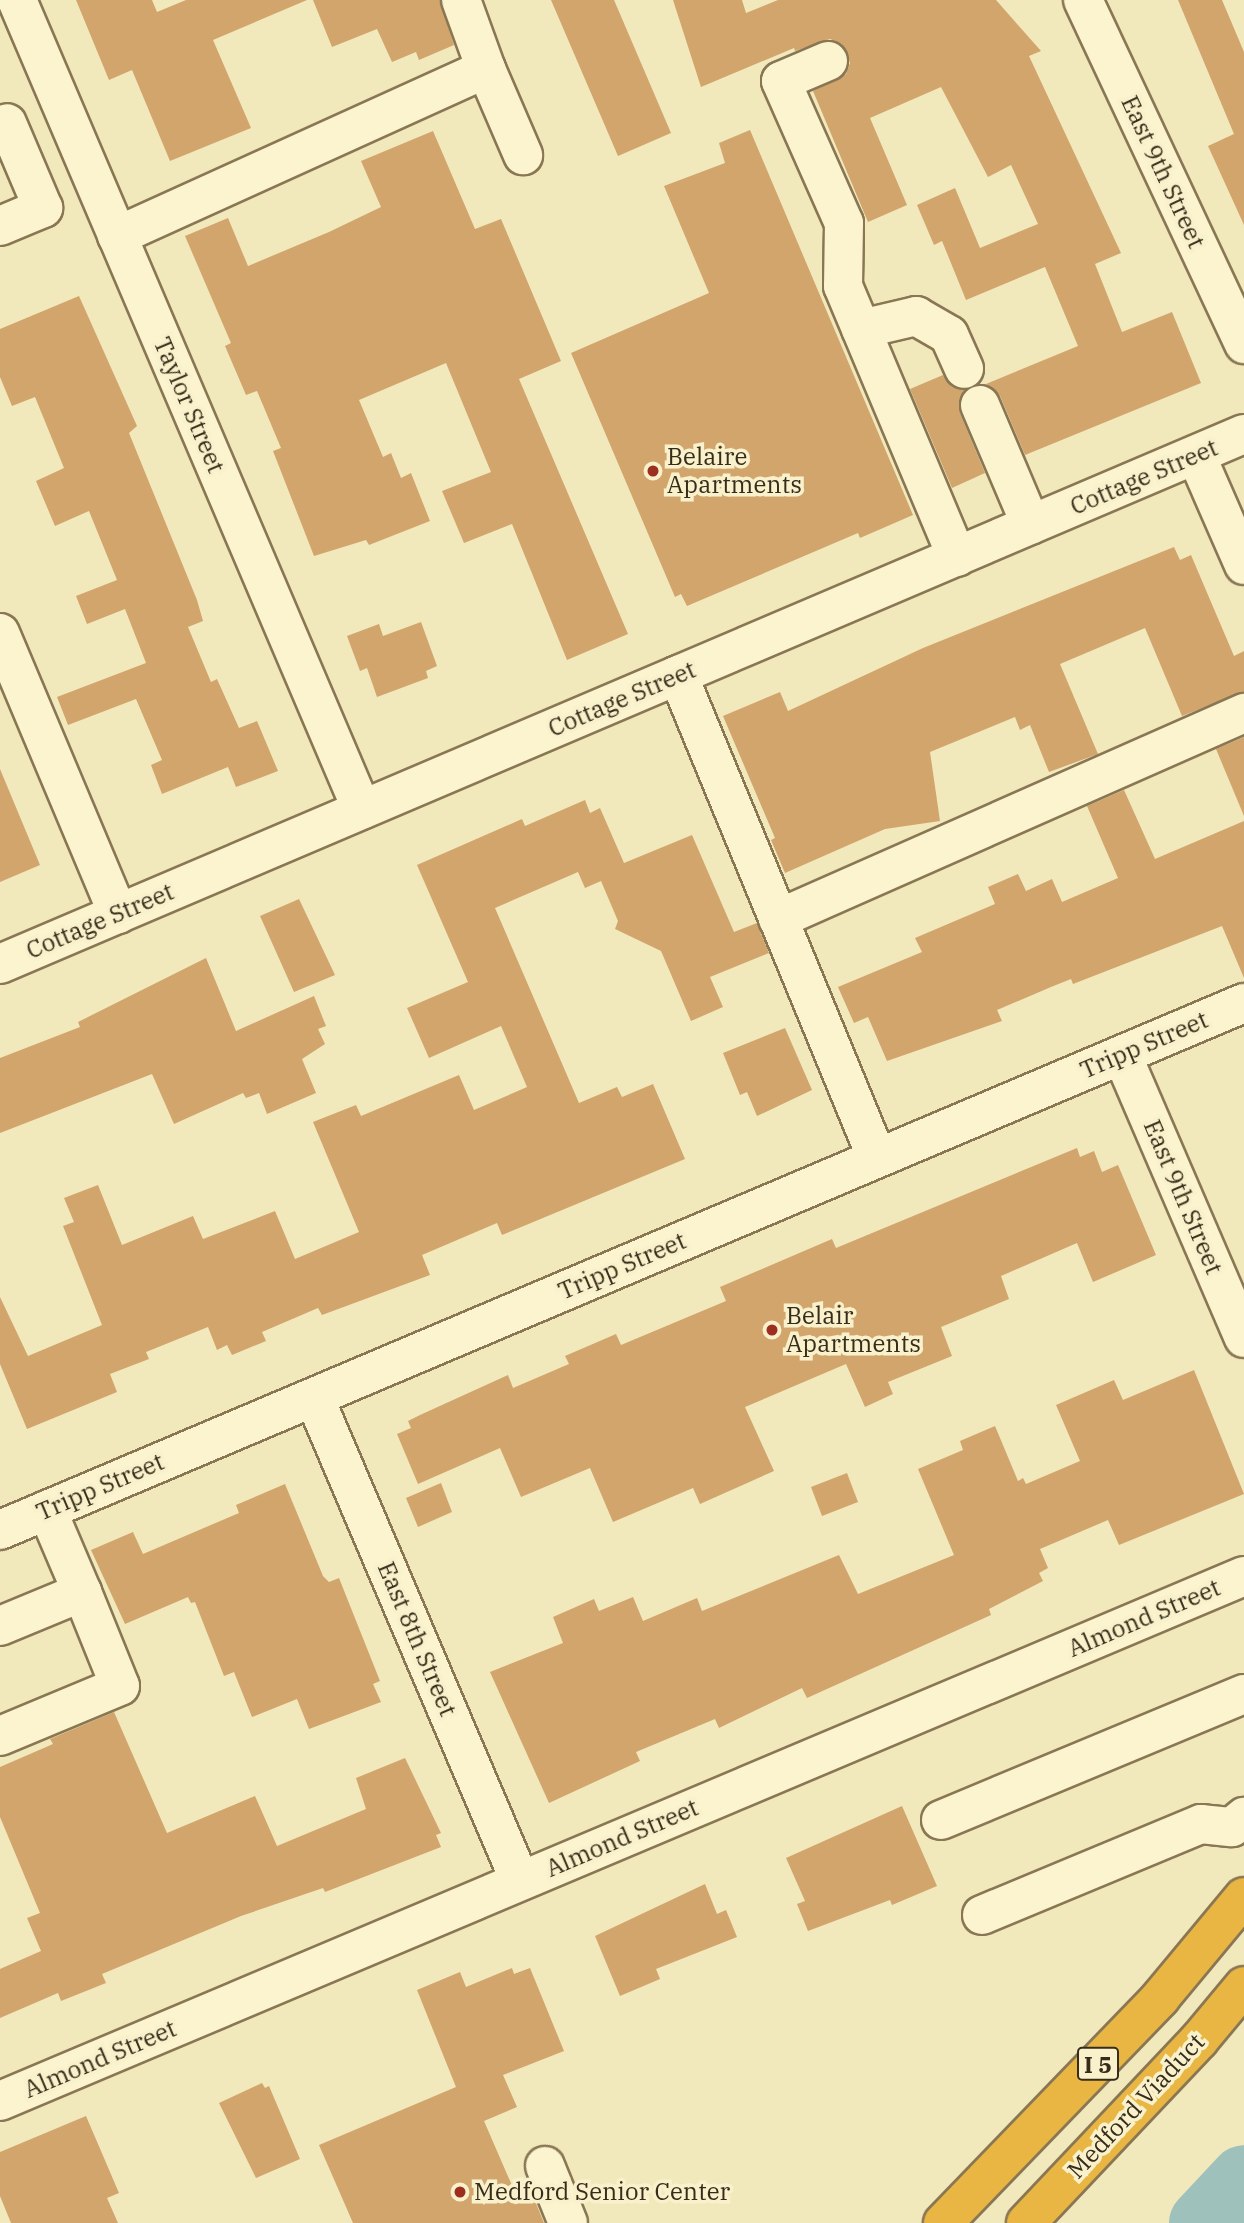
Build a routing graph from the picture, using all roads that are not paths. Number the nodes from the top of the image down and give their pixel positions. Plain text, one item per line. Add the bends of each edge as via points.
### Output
1 (17, 0) edge
2 (461, 0) edge
3 (1083, 0) edge
4 (828, 61) dead end
5 (486, 69) junction
6 (60, 101) junction
7 (3, 124) edge
8 (523, 155) dead end
9 (0, 226) edge
10 (117, 236) junction
11 (861, 329) junction
12 (1244, 344) edge
13 (964, 369) dead end
14 (980, 405) dead end
15 (1244, 434) edge
16 (1196, 455) junction
17 (1031, 525) junction
18 (957, 557) junction
19 (1244, 565) edge
20 (0, 633) edge
21 (678, 676) junction
22 (1244, 713) edge
23 (362, 810) junction
24 (118, 914) junction
25 (778, 919) junction
26 (0, 964) edge
27 (1244, 1003) edge
28 (1122, 1055) junction
29 (877, 1158) junction
30 (1244, 1338) edge
31 (314, 1397) junction
32 (47, 1510) junction
33 (0, 1530) edge
34 (1244, 1576) edge
35 (82, 1592) junction
36 (0, 1626) edge
37 (1244, 1694) edge
38 (0, 1736) edge
39 (1244, 1817) edge
40 (941, 1820) dead end
41 (520, 1881) junction
42 (1244, 1897) edge
43 (982, 1915) dead end
44 (1244, 1986) edge
45 (0, 2101) edge
46 (545, 2166) dead end
47 (568, 2223) edge
48 (943, 2223) edge
49 (1026, 2223) edge

1 - 6 street, Taylor Street
2 - 5 street
3 - 12 street, East 9th Street
4 - 11 street via 780,81 844,223 843,286
5 - 8 street
5 - 10 street
6 - 7 street
6 - 10 street, Taylor Street
7 - 9 street via 43,208
10 - 23 street, Taylor Street
11 - 13 street via 916,316 949,335
11 - 18 street
14 - 17 street
15 - 16 street, Cottage Street
16 - 17 street, Cottage Street
16 - 19 street
17 - 18 street, Cottage Street
18 - 21 street, Cottage Street
20 - 24 street
21 - 23 street, Cottage Street
21 - 25 street
22 - 25 street
23 - 24 street, Cottage Street
24 - 26 street, Cottage Street
25 - 29 street
27 - 28 street, Tripp Street
28 - 29 street, Tripp Street
28 - 30 street, East 9th Street
29 - 31 street, Tripp Street
31 - 32 street, Tripp Street
31 - 41 street, East 8th Street
32 - 33 street, Tripp Street
32 - 35 street
34 - 41 street, Almond Street
35 - 36 street
35 - 38 street via 120,1686
37 - 40 street
39 - 43 street via 1232,1827 1201,1824
41 - 45 street, Almond Street
42 - 48 highway, I 5 via 1160,1998
44 - 49 highway, Medford Viaduct / I 5
46 - 47 street

